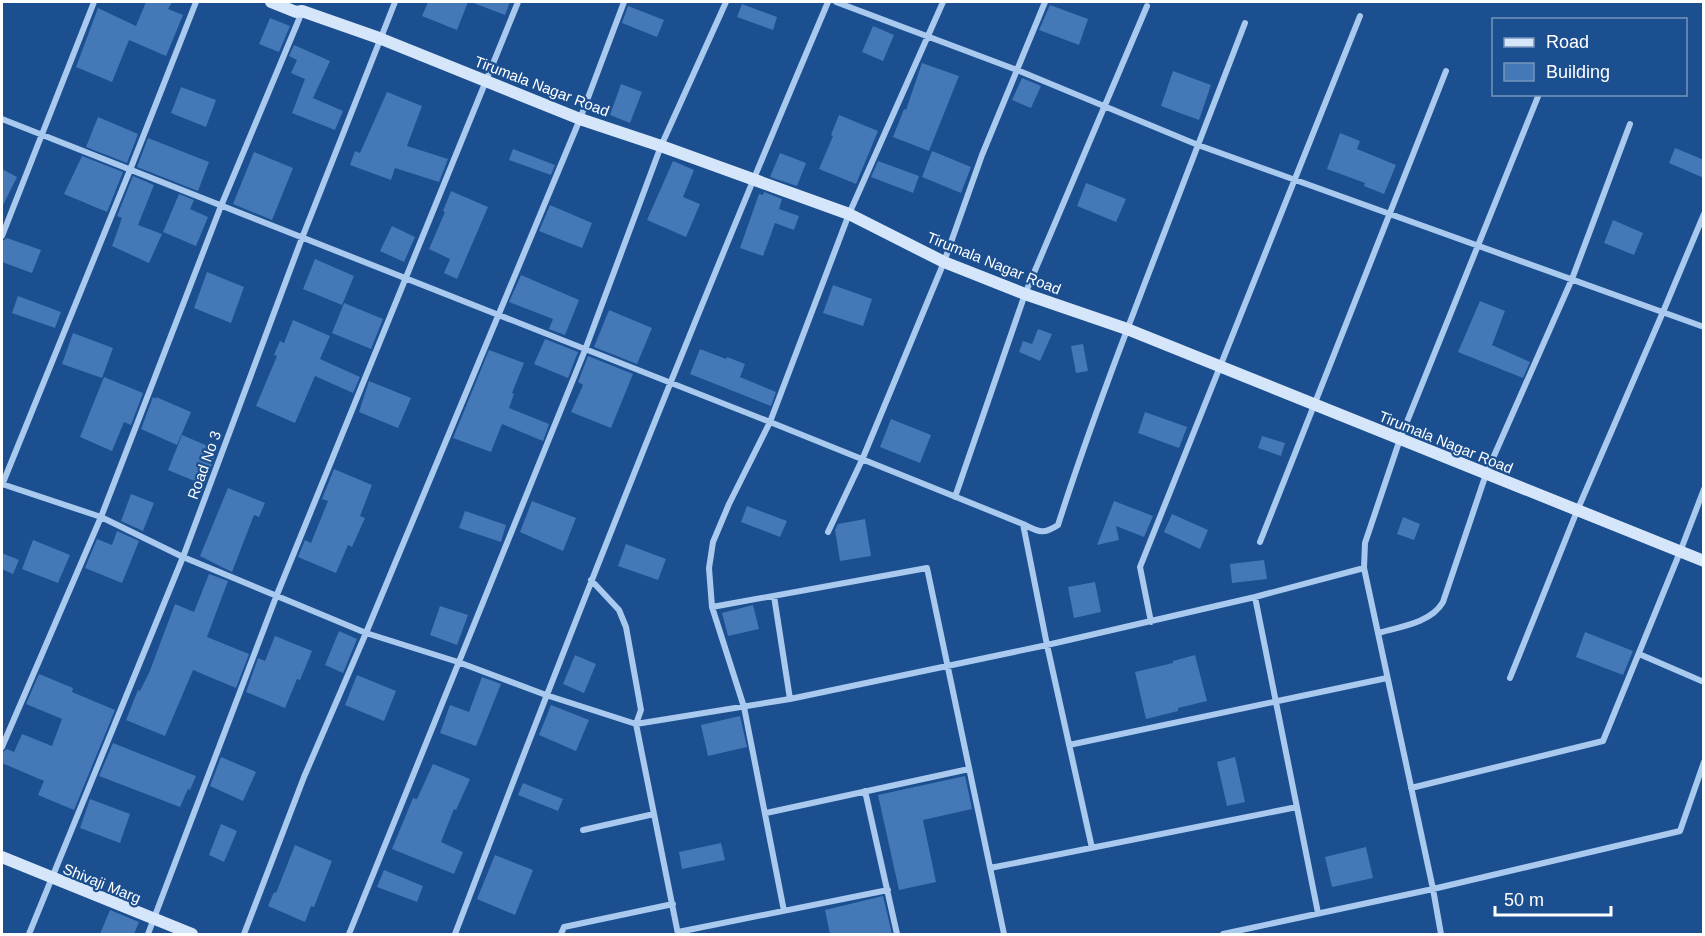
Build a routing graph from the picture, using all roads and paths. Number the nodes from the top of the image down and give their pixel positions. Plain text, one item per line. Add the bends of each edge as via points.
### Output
1 (94, 2) edge
2 (196, 2) edge
3 (272, 2) edge
4 (395, 2) edge
5 (518, 2) edge
6 (624, 2) edge
7 (726, 2) edge
8 (828, 2) edge
9 (836, 2) edge
10 (944, 2) edge
11 (1045, 2) edge
12 (1147, 6) dead end
13 (300, 8) edge
14 (1360, 16) dead end
15 (1245, 23) dead end
16 (928, 37) junction
17 (379, 38) junction
18 (1017, 70) junction
19 (1446, 71) dead end
20 (486, 81) junction
21 (1538, 96) edge
22 (1104, 106) junction
23 (2, 119) edge
24 (580, 119) junction
25 (1630, 124) dead end
26 (43, 135) junction
27 (1198, 145) junction
28 (661, 146) junction
29 (130, 170) junction
30 (752, 180) junction
31 (1293, 180) junction
32 (221, 206) junction
33 (849, 214) junction
34 (1390, 214) junction
35 (1704, 214) edge
36 (2, 236) edge
37 (302, 238) junction
38 (1479, 246) junction
39 (944, 262) junction
40 (405, 278) junction
41 (1572, 279) junction
42 (1025, 294) junction
43 (1663, 312) junction
44 (499, 316) junction
45 (1704, 327) edge
46 (1127, 329) junction
47 (585, 350) junction
48 (1219, 368) junction
49 (670, 383) junction
50 (1314, 404) junction
51 (771, 422) junction
52 (1400, 439) junction
53 (862, 460) junction
54 (1486, 474) junction
55 (2, 484) edge
56 (1704, 489) edge
57 (955, 497) junction
58 (1576, 511) junction
59 (101, 517) junction
60 (1023, 524) junction
61 (828, 532) dead end
62 (1260, 542) dead end
63 (1680, 552) junction
64 (183, 557) junction
65 (1704, 561) edge
66 (1364, 568) junction
67 (591, 580) junction
68 (774, 596) junction
69 (276, 597) junction
70 (1255, 597) junction
71 (712, 607) junction
72 (1151, 622) junction
73 (366, 633) junction
74 (1378, 633) junction
75 (1047, 645) junction
76 (1639, 654) junction
77 (458, 662) junction
78 (947, 664) junction
79 (1388, 678) junction
80 (1510, 678) dead end
81 (1704, 682) edge
82 (546, 695) junction
83 (790, 699) junction
84 (1275, 701) junction
85 (744, 707) junction
86 (636, 724) junction
87 (1069, 745) junction
88 (2, 747) edge
89 (1704, 762) edge
90 (969, 769) junction
91 (1411, 788) junction
92 (865, 791) junction
93 (1297, 807) junction
94 (766, 813) junction
95 (654, 814) junction
96 (583, 830) dead end
97 (1092, 848) junction
98 (2, 857) edge
99 (990, 868) junction
100 (51, 878) junction
101 (1433, 889) junction
102 (888, 890) junction
103 (673, 904) junction
104 (784, 911) junction
105 (1318, 914) junction
106 (154, 920) junction
107 (678, 933) edge
108 (28, 934) edge
109 (148, 934) edge
110 (192, 934) edge
111 (244, 934) edge
112 (349, 934) edge
113 (455, 934) edge
114 (561, 934) edge
115 (897, 934) edge
116 (1004, 934) edge
117 (1223, 934) edge
118 (1441, 934) edge

1 - 26 street
2 - 29 street
3 - 13 street, Tirumala Nagar Road
4 - 17 street, Road No 3
5 - 20 street
6 - 24 street
7 - 28 street
8 - 30 street
9 - 16 street
10 - 16 street
11 - 18 street
12 - 22 street
13 - 17 street, Tirumala Nagar Road
13 - 32 street
14 - 31 street
15 - 27 street
16 - 18 street
16 - 33 street
17 - 20 street, Tirumala Nagar Road
17 - 37 street, Road No 3
18 - 22 street
18 - 39 street
19 - 34 street
20 - 24 street, Tirumala Nagar Road
20 - 40 street
21 - 38 street
22 - 27 street
22 - 42 street
23 - 26 street
24 - 28 street, Tirumala Nagar Road
24 - 44 street
25 - 41 street
26 - 29 street
26 - 36 street
27 - 31 street
27 - 46 street
28 - 30 street, Tirumala Nagar Road
28 - 47 street
29 - 32 street
29 - 55 street
30 - 33 street, Tirumala Nagar Road
30 - 49 street
31 - 34 street
31 - 48 street
32 - 37 street
32 - 59 street
33 - 39 street, Tirumala Nagar Road
33 - 51 street
34 - 38 street
34 - 50 street
35 - 43 street
37 - 40 street
37 - 64 street, Road No 3
38 - 41 street
38 - 52 street
39 - 42 street, Tirumala Nagar Road
39 - 53 street
40 - 44 street
40 - 69 street
41 - 43 street
41 - 54 street
42 - 46 street, Tirumala Nagar Road
42 - 57 street
43 - 45 street
43 - 58 street
44 - 47 street
44 - 73 street
46 - 48 street, Tirumala Nagar Road
46 - 60 street via 1058,525 1038,531
47 - 49 street
47 - 77 street
48 - 50 street, Tirumala Nagar Road
48 - 72 street via 1140,567
49 - 51 street
49 - 67 street
50 - 52 street, Tirumala Nagar Road
50 - 62 street
51 - 53 street
51 - 71 street via 713,542 709,568
52 - 54 street, Tirumala Nagar Road
52 - 66 street via 1365,543
53 - 57 street
53 - 61 street
54 - 58 street, Tirumala Nagar Road
54 - 74 street via 1438,611 1428,618
55 - 59 street
56 - 63 street
57 - 60 street
58 - 63 street, Tirumala Nagar Road
58 - 80 street
59 - 64 street
59 - 88 street
60 - 75 street
63 - 65 street, Tirumala Nagar Road
63 - 76 street
64 - 69 street
64 - 100 street, Road No 3
66 - 70 street
66 - 74 street
67 - 82 street
67 - 86 street via 619,610 626,627 641,710
68 - 71 street
68 - 78 street via 927,568
68 - 83 street
69 - 73 street
69 - 106 street
70 - 72 street
70 - 84 street
71 - 85 street
72 - 75 street
73 - 77 street
73 - 111 street via 304,777
74 - 79 street
75 - 78 street
75 - 87 street
76 - 81 street
76 - 91 street via 1603,741
77 - 82 street
77 - 112 street
78 - 83 street
78 - 90 street
79 - 84 street
79 - 91 street
82 - 86 street
82 - 113 street
83 - 85 street
84 - 87 street
84 - 93 street
85 - 86 street
85 - 94 street
86 - 95 street
87 - 97 street
89 - 101 street via 1680,831
90 - 92 street
90 - 99 street
91 - 101 street
92 - 94 street
92 - 102 street
93 - 97 street
93 - 105 street
94 - 104 street
95 - 96 street
95 - 103 street
97 - 99 street
98 - 100 street, Shivaji Marg
99 - 116 street
100 - 106 street, Shivaji Marg
100 - 108 street, Road No 3
101 - 105 street
101 - 118 street
102 - 104 street
102 - 115 street
103 - 107 street
103 - 114 street via 564,927
104 - 107 street
105 - 117 street
106 - 109 street
106 - 110 street, Shivaji Marg

